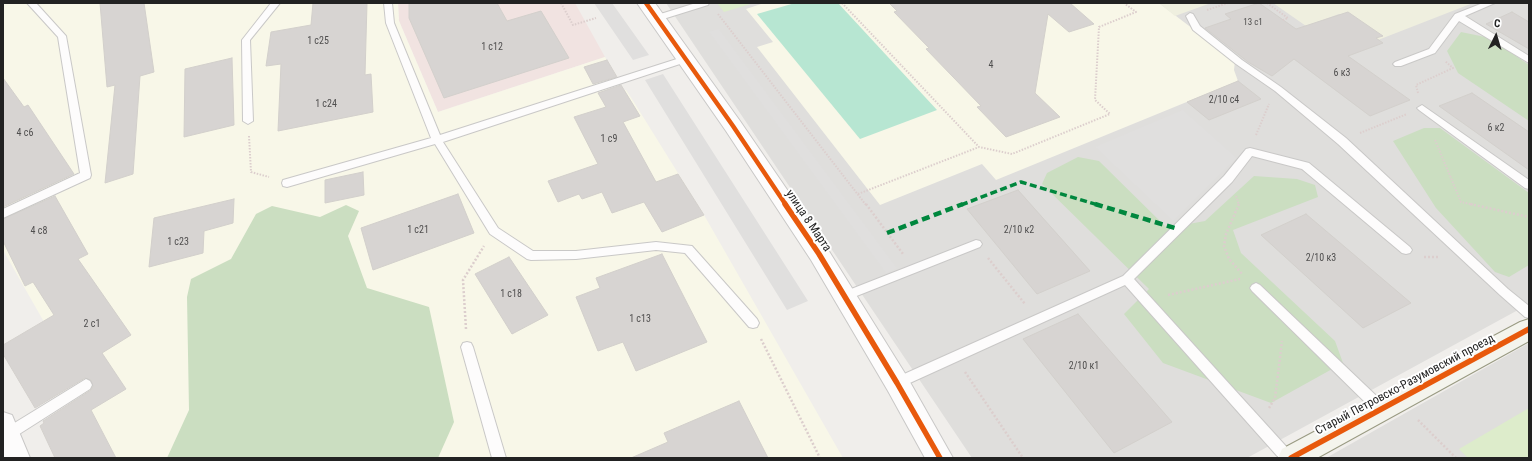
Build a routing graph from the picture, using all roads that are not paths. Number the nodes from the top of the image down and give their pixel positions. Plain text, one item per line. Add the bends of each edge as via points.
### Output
1 (31, 3) edge
2 (276, 3) edge
3 (388, 3) edge
4 (646, 3) edge
5 (705, 3) edge
6 (1491, 3) edge
7 (1190, 16) dead end
8 (1458, 16) junction
9 (657, 18) junction
10 (686, 59) junction
11 (1529, 60) edge
12 (1398, 64) dead end
13 (1422, 108) road end
14 (248, 121) road end
15 (437, 140) junction
16 (287, 183) road end
17 (1529, 185) edge
18 (3, 214) edge
19 (976, 244) road end
20 (1406, 250) road end
21 (1127, 279) junction
22 (1256, 288) dead end
23 (845, 296) junction
24 (1529, 313) edge
25 (753, 323) road end
26 (1529, 329) edge
27 (467, 347) road end
28 (897, 383) junction
29 (86, 385) dead end
30 (1381, 409) junction
31 (5, 429) edge
32 (18, 458) edge
33 (499, 458) edge
34 (940, 458) edge
35 (1289, 458) edge

1 - 18 lane via 62,36 86,175
2 - 14 lane via 246,40
3 - 15 lane via 390,24
4 - 9 street, улица 8 Марта
5 - 9 lane
6 - 8 lane
7 - 24 lane via 1196,28 1342,141
8 - 11 lane
8 - 12 lane via 1432,51
9 - 10 street, улица 8 Марта
10 - 15 lane
10 - 23 street, улица 8 Марта
13 - 17 lane
15 - 16 lane
15 - 25 lane via 494,231 531,256 576,255 656,246 688,249
19 - 23 lane
20 - 21 lane via 1305,166 1250,152 1228,179
21 - 28 lane
21 - 35 lane
22 - 30 lane
23 - 28 street, улица 8 Марта
26 - 30 street, Старый Петровско-Разумовский проезд
27 - 33 lane
28 - 34 street, улица 8 Марта
29 - 31 lane
30 - 35 street, Старый Петровско-Разумовский проезд
31 - 32 street

